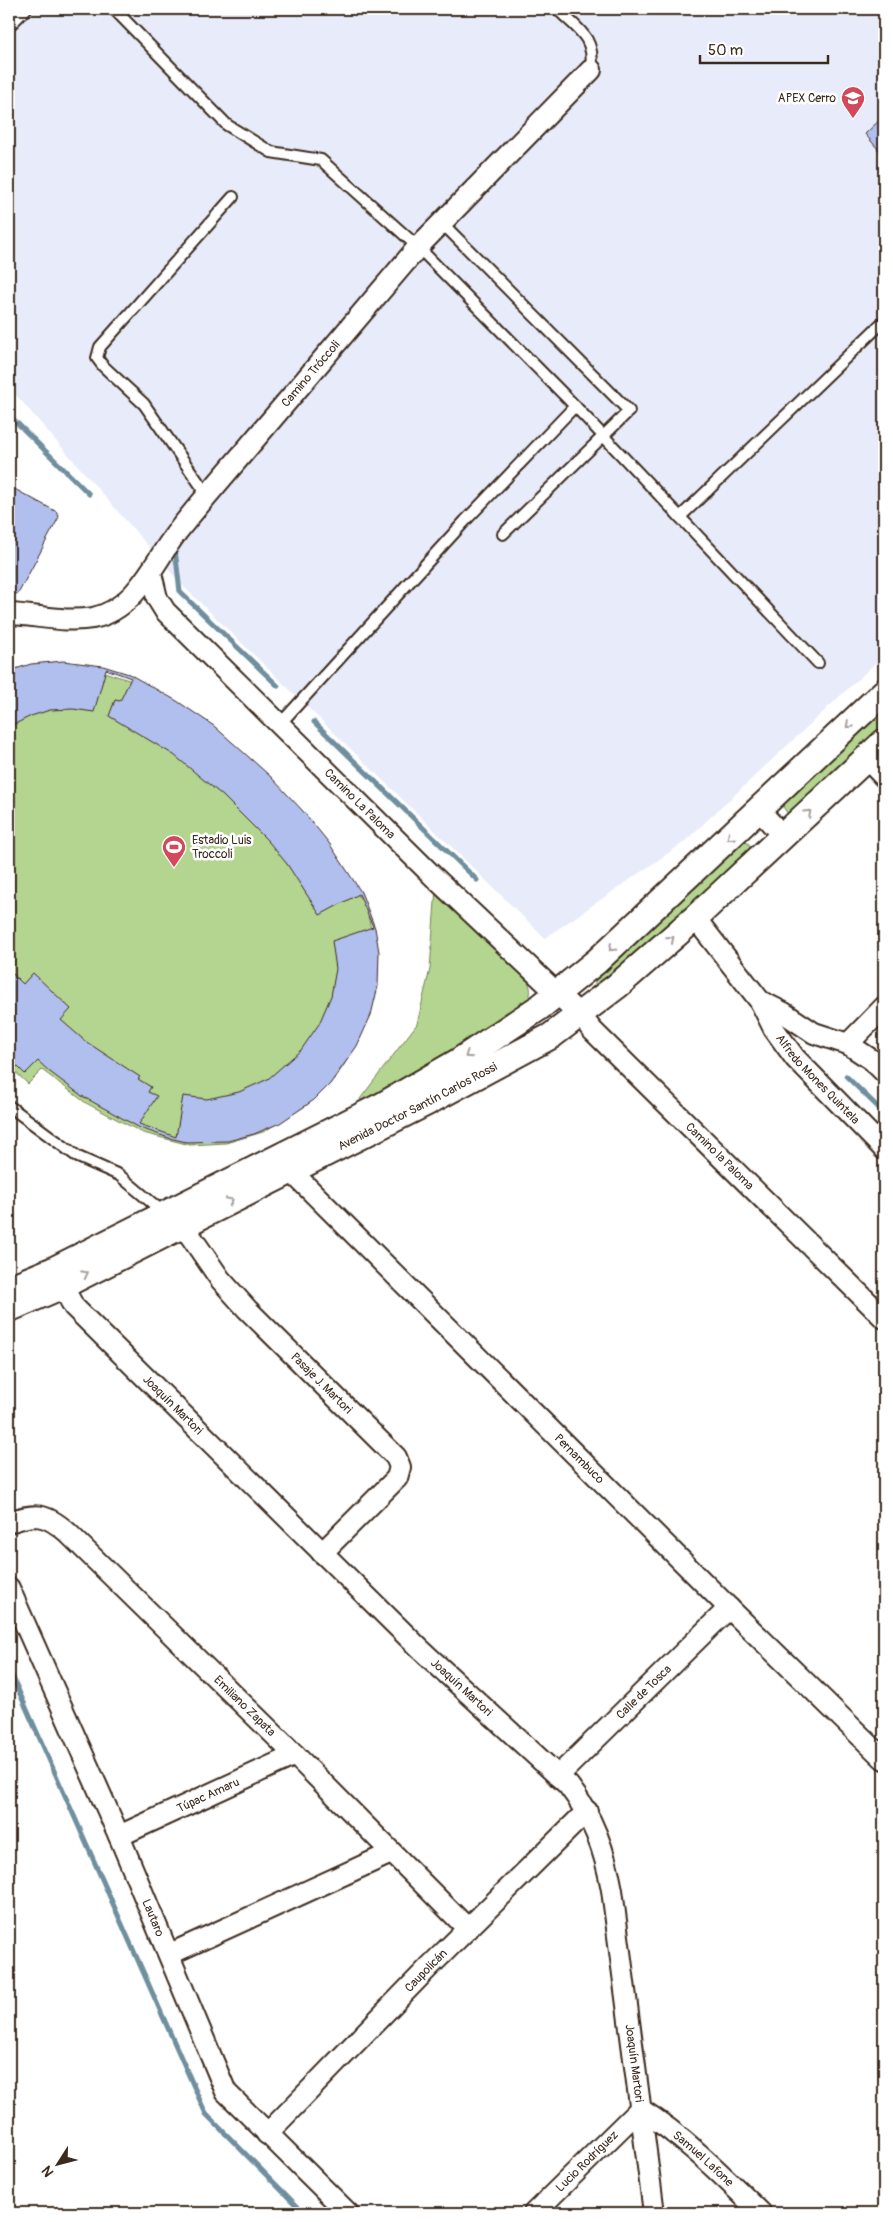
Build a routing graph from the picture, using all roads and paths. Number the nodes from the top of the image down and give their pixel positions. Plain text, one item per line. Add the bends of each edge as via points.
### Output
1 (26, 9) edge
2 (114, 9) edge
3 (564, 11) edge
4 (9, 26) edge
5 (591, 70) joint
6 (233, 196) dead end
7 (441, 222) junction
8 (418, 247) junction
9 (884, 321) edge
10 (575, 406) junction
11 (604, 436) junction
12 (208, 496) junction
13 (680, 516) junction
14 (502, 534) dead end
15 (151, 573) junction
16 (122, 604) junction
17 (165, 611) junction
18 (9, 614) edge
19 (818, 663) dead end
20 (884, 692) edge
21 (280, 724) junction
22 (876, 751) edge
23 (884, 777) edge
24 (759, 810) junction
25 (783, 836) junction
26 (695, 918) junction
27 (557, 994) junction
28 (760, 1001) junction
29 (884, 1007) edge
30 (580, 1015) junction
31 (848, 1044) junction
32 (884, 1072) edge
33 (483, 1074) junction
34 (9, 1106) edge
35 (884, 1149) edge
36 (284, 1164) junction
37 (173, 1219) junction
38 (57, 1278) junction
39 (9, 1288) edge
40 (9, 1309) edge
41 (881, 1309) edge
42 (9, 1522) edge
43 (322, 1553) junction
44 (9, 1588) edge
45 (729, 1608) junction
46 (295, 1755) junction
47 (884, 1759) edge
48 (558, 1776) junction
49 (587, 1811) junction
50 (119, 1836) junction
51 (391, 1853) junction
52 (468, 1928) junction
53 (170, 1954) junction
54 (640, 2109) junction
55 (267, 2134) junction
56 (348, 2213) edge
57 (534, 2213) edge
58 (654, 2213) edge
59 (761, 2213) edge

1 - 4 lane
2 - 8 lane via 227,125 271,152 321,160
3 - 5 lane via 587,39 594,55
5 - 7 street, Camino Tróccoli
6 - 12 lane via 100,347 97,358 144,404
7 - 8 street, Camino Tróccoli
7 - 11 lane via 629,411
8 - 10 lane
8 - 12 street, Camino Tróccoli
9 - 13 lane
10 - 11 lane
10 - 21 lane
11 - 13 lane
11 - 14 lane
12 - 15 street, Camino Tróccoli via 170,541
13 - 19 lane
15 - 16 street, Camino Tróccoli
15 - 17 street, Camino La Paloma via 157,598
16 - 17 street, Camino La Paloma via 144,604
16 - 18 street, Camino Tróccoli via 92,618
17 - 21 street, Camino La Paloma
20 -> 24 street, Avenida Doctor Santín Carlos Rossi
21 - 27 street, Camino La Paloma
22 - 23 street
25 -> 22 street, Avenida Doctor Santín Carlos Rossi
24 - 25 street
24 -> 27 street, Avenida Doctor Santín Carlos Rossi via 597,961
25 - 26 street, Avenida Doctor Santín Carlos Rossi
26 - 28 street, Alfredo Mones Quintela
30 -> 26 street, Avenida Doctor Santín Carlos Rossi
27 - 30 street, Camino la Paloma
27 - 33 street via 549,1014 494,1057
27 -> 36 street, Avenida Doctor Santín Carlos Rossi via 459,1061
28 - 31 street, Alfredo Mones Quintela via 814,1033
28 - 35 street, Alfredo Mones Quintela via 774,1029 795,1058
29 - 31 street
30 - 33 street, Avenida Doctor Santín Carlos Rossi via 551,1036
30 - 41 street, Camino la Paloma
31 - 32 street, Alfredo Mones Quintela
33 - 36 street, Avenida Doctor Santín Carlos Rossi
34 - 37 lane via 78,1157 119,1175
36 - 37 street, Avenida Doctor Santín Carlos Rossi
36 - 45 street, Pernambuco
37 - 38 street, Avenida Doctor Santín Carlos Rossi
37 - 43 street, Pasaje J. Martori via 247,1309 396,1457 400,1467 397,1478
38 - 39 street, Avenida Doctor Santín Carlos Rossi
38 - 40 street, Avenida Doctor Santín Carlos Rossi
38 - 43 street, Joaquín Martori via 74,1307
42 - 46 street, Emiliano Zapata via 35,1515 55,1522
43 - 48 street, Joaquín Martori
44 - 50 street, Lautaro
45 - 47 street, Pernambuco
45 - 48 street, Calle de Tosca
46 - 50 street, Túpac Amaru
46 - 51 street, Emiliano Zapata
48 - 49 street, Joaquín Martori
49 - 52 street, Caupolicán
49 - 54 street, Joaquín Martori via 603,1851 612,1890
50 - 53 street, Lautaro
51 - 52 street, Emiliano Zapata
51 - 53 street
52 - 55 street, Caupolicán
53 - 55 street, Lautaro via 226,2092
54 - 57 street, Lucio Rodríguez
54 - 58 street, Joaquín Martori
54 - 59 street, Samuel Lafone via 670,2128
55 - 56 street, Lautaro

